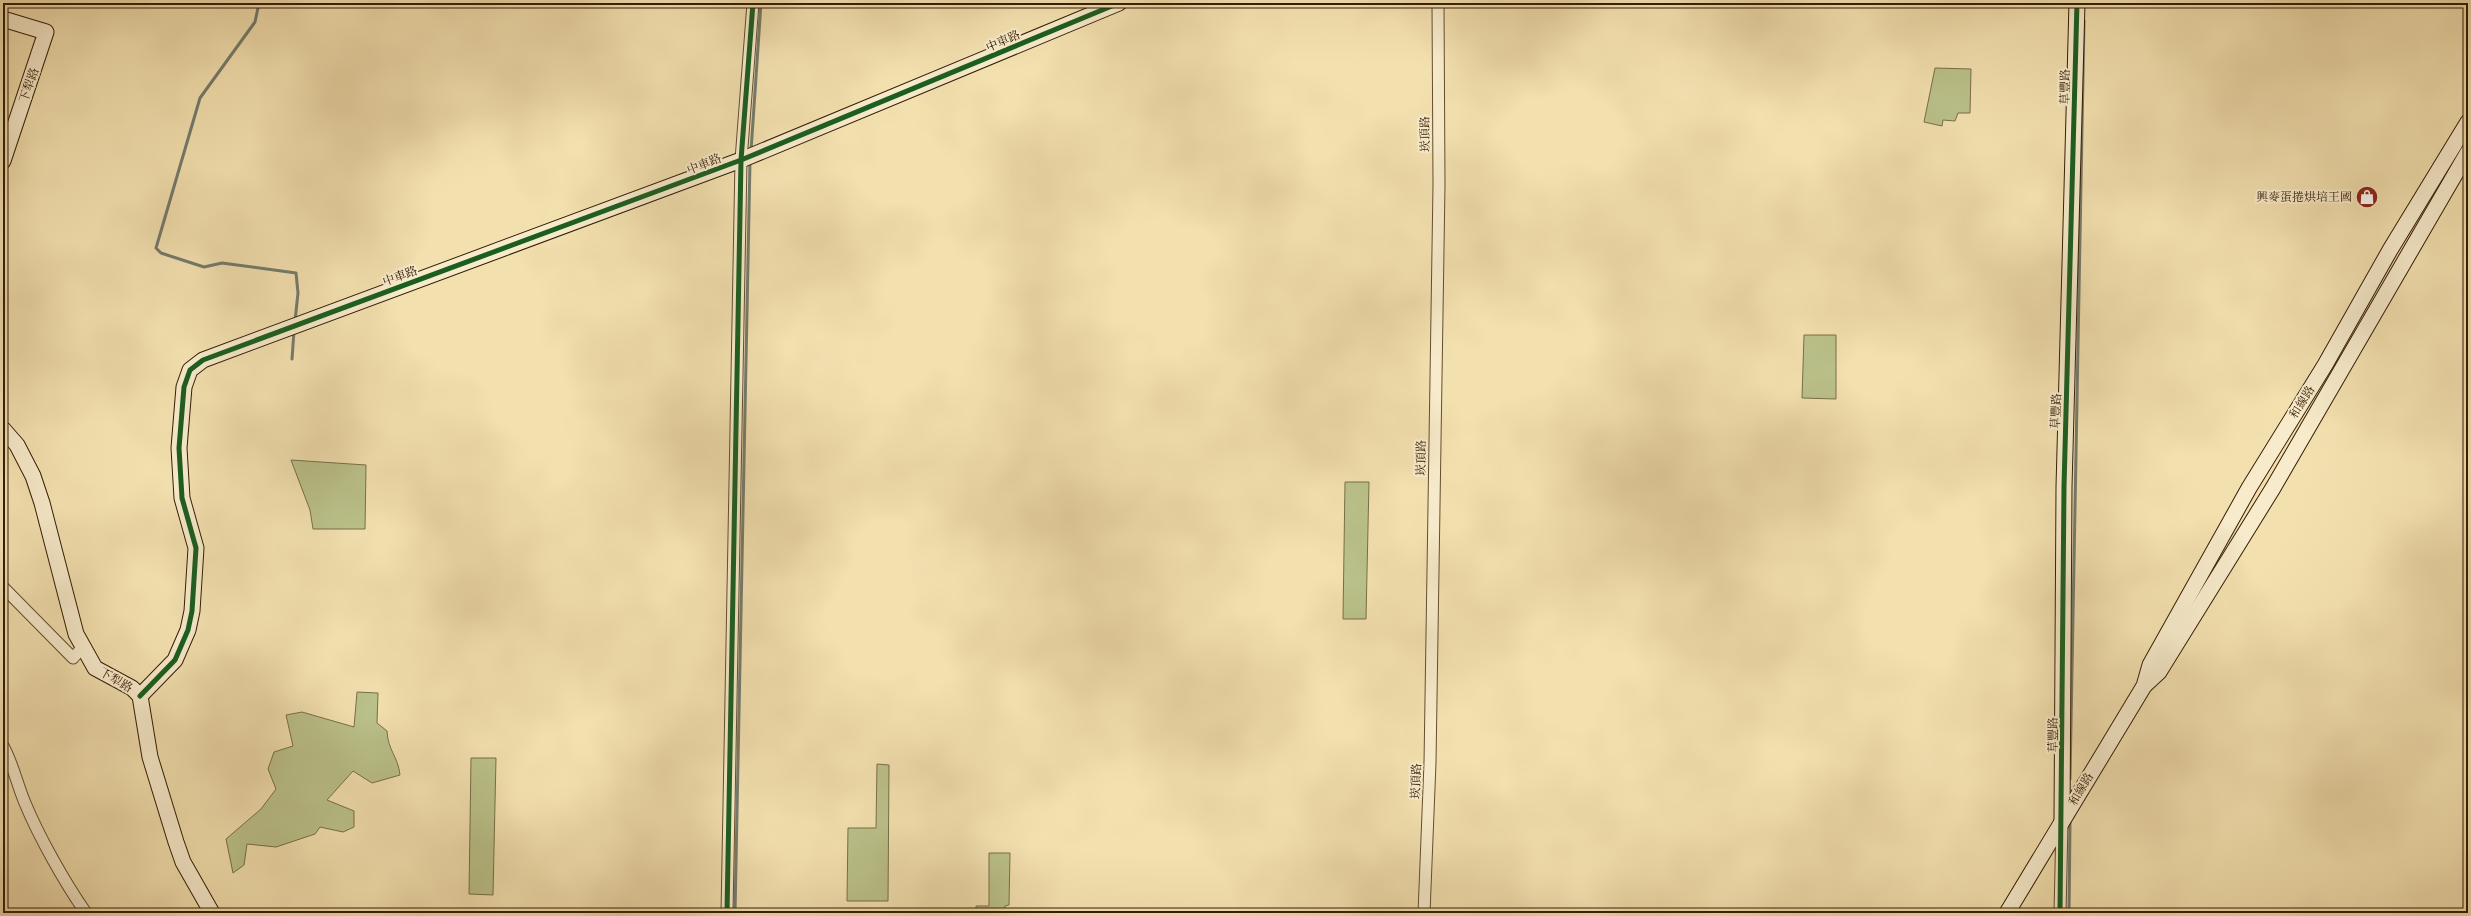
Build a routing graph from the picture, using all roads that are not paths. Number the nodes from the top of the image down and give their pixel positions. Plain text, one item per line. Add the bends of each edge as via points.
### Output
1 (753, 3) edge
2 (1119, 3) edge
3 (1438, 3) edge
4 (2077, 3) edge
5 (3, 19) edge
6 (2468, 122) edge
7 (2468, 152) edge
8 (741, 160) junction
9 (3, 161) edge
10 (2448, 171) junction
11 (3, 429) edge
12 (3, 587) edge
13 (82, 648) junction
14 (2144, 686) junction
15 (140, 696) junction
16 (3, 746) edge
17 (2062, 820) junction
18 (86, 913) edge
19 (212, 913) edge
20 (727, 913) edge
21 (1424, 913) edge
22 (2008, 913) edge
23 (2060, 913) edge

1 - 8 street
2 - 8 street, 中車路
3 - 21 street, 崁頂路 via 1439,185 1430,763
4 - 17 street, 草豐路 via 2064,487
5 - 9 street, 下犁路 via 46,32
6 - 10 street, 和線路
7 - 10 street, 和線路
8 - 15 street, 中車路 via 289,327 203,360 190,370 184,387 179,448 182,498 196,548 192,611 188,630 174,660
8 - 20 street
10 - 14 street, 和線路 via 2273,488 2159,672
10 - 14 street, 和線路 via 2390,250 2325,365 2249,488 2150,665
11 - 13 street, 下犁路 via 18,445 33,476
12 - 13 street via 73,658
13 - 15 street, 下犁路 via 95,668 132,688
14 - 17 street, 和線路
15 - 19 street, 下犁路 via 150,757 176,842 183,862
16 - 18 street via 13,764 25,804 72,893
17 - 22 street, 和線路
17 - 23 street

